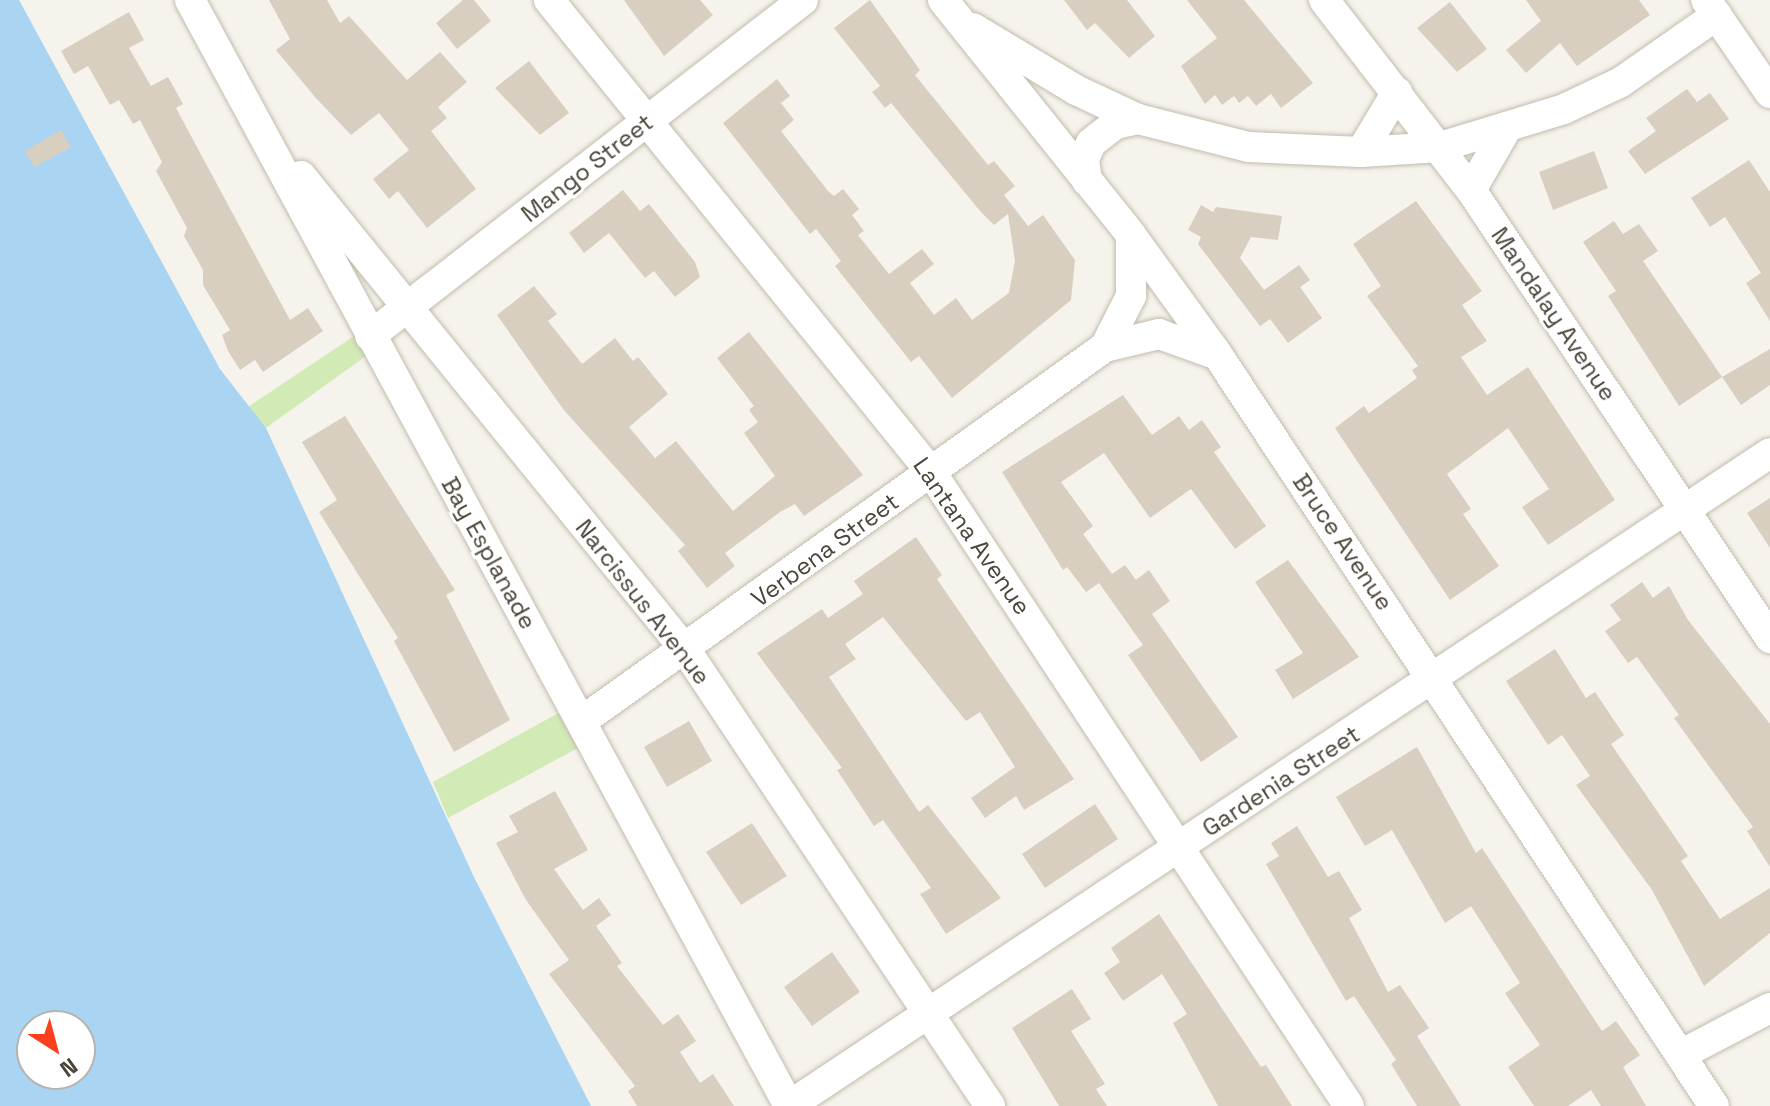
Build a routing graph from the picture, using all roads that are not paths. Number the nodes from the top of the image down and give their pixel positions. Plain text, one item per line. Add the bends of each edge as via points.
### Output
1 (190, 0) edge
2 (549, 0) edge
3 (803, 0) edge
4 (1324, 0) edge
5 (1712, 7) edge
6 (950, 9) edge
7 (1397, 92) junction
8 (1770, 93) edge
9 (1138, 119) junction
10 (647, 121) junction
11 (259, 125) junction
12 (1505, 131) junction
13 (1440, 147) junction
14 (1361, 152) junction
15 (1087, 181) junction
16 (1471, 190) junction
17 (1131, 235) junction
18 (409, 309) junction
19 (370, 336) junction
20 (1105, 347) junction
21 (1217, 354) junction
22 (1770, 453) edge
23 (931, 472) junction
24 (1684, 509) junction
25 (1770, 638) edge
26 (687, 652) junction
27 (1434, 680) junction
28 (582, 721) junction
29 (1181, 845) junction
30 (1770, 1008) edge
31 (930, 1013) junction
32 (1682, 1054) junction
33 (789, 1106) edge
34 (990, 1106) edge
35 (1349, 1106) edge
36 (1714, 1106) edge

1 - 11 street, Bay Esplanade
2 - 10 street, Lantana Avenue
3 - 10 street, Mango Street
4 - 7 street, Mandalay Avenue
5 - 8 street
5 - 12 street via 1621,82
6 - 9 street via 1076,90
6 - 15 street, Bruce Avenue
7 - 13 street, Mandalay Avenue
7 - 14 street
9 - 14 street via 1249,147
9 - 15 street via 1115,124 1091,143 1084,159
10 - 18 street, Mango Street
10 - 23 street, Lantana Avenue
11 - 18 street, Narcissus Avenue
11 - 19 street, Bay Esplanade
12 - 13 street
12 - 16 street
13 - 14 street
13 - 16 street, Mandalay Avenue
15 - 17 street, Bruce Avenue
16 - 24 street, Mandalay Avenue
17 - 20 street, Verbena Street via 1131,296
17 - 21 street, Bruce Avenue
18 - 19 street, Mango Street
18 - 26 street, Narcissus Avenue
19 - 28 street, Bay Esplanade
20 - 21 street, Verbena Street via 1159,334
20 - 23 street, Verbena Street
21 - 27 street, Bruce Avenue
22 - 24 street, Gardenia Street
23 - 26 street, Verbena Street
23 - 29 street, Lantana Avenue
24 - 25 street, Mandalay Avenue
24 - 27 street, Gardenia Street
26 - 28 street, Verbena Street
26 - 31 street, Narcissus Avenue
27 - 29 street, Gardenia Street
27 - 32 street, Bruce Avenue
28 - 33 street, Bay Esplanade
29 - 31 street, Gardenia Street
29 - 35 street, Lantana Avenue
30 - 32 street
31 - 33 street, Gardenia Street
31 - 34 street, Narcissus Avenue
32 - 36 street, Bruce Avenue

